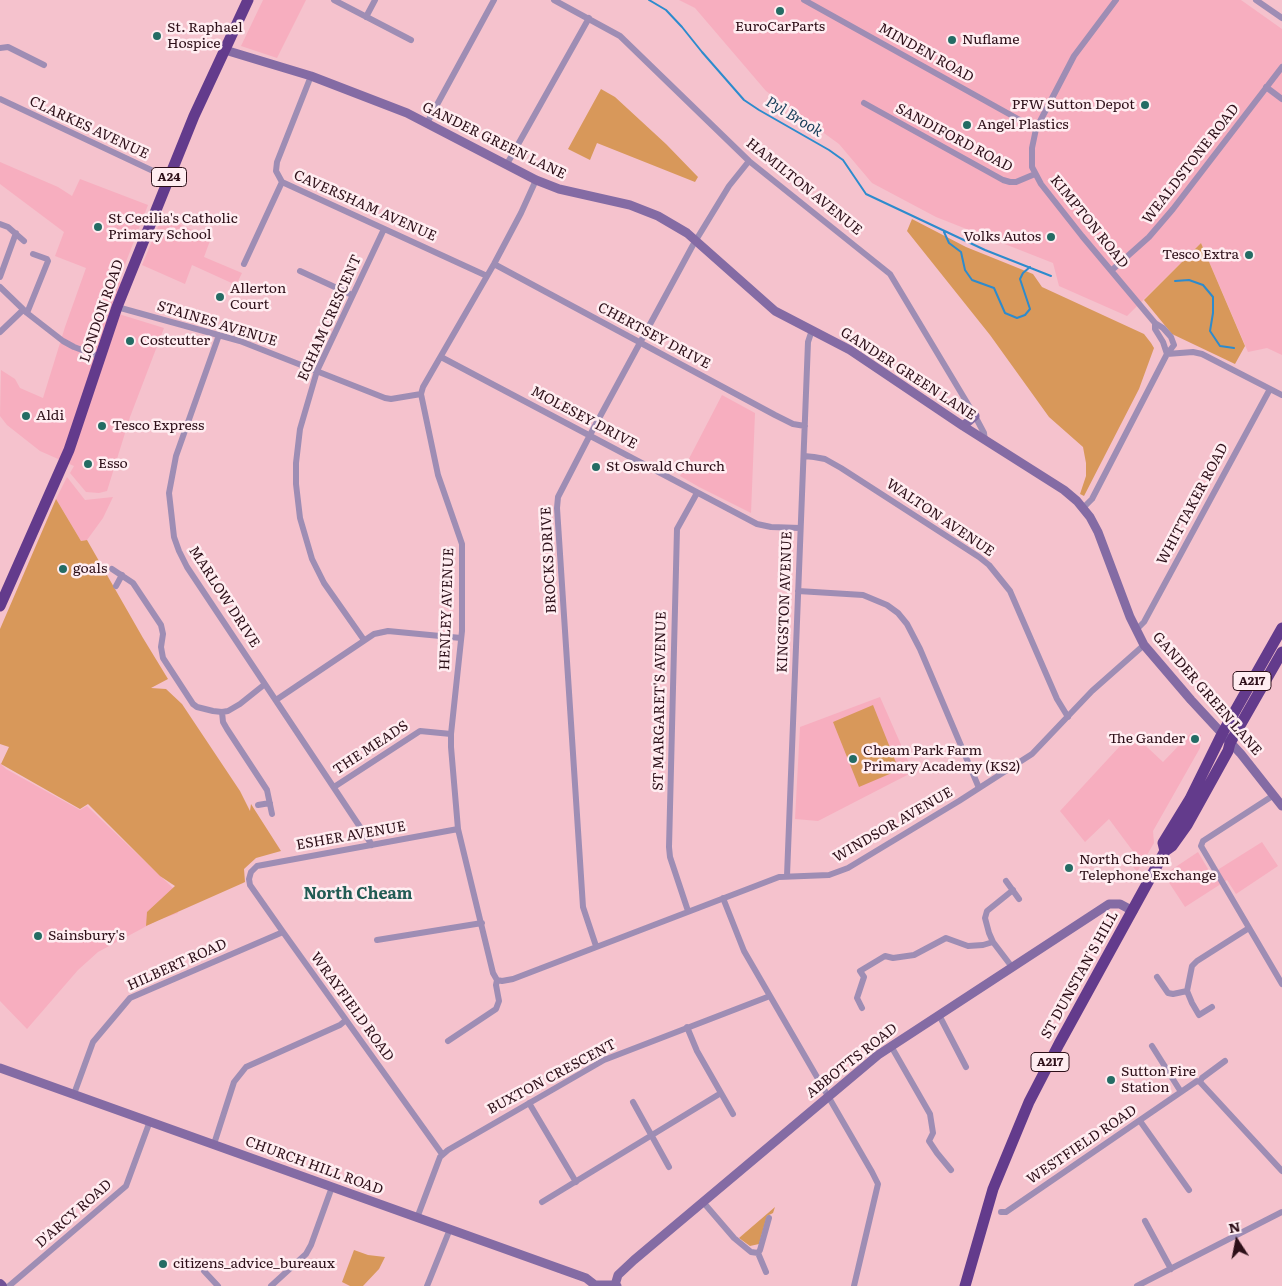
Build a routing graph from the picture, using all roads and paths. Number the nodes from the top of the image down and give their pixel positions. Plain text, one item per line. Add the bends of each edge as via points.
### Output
1 (248, 0) edge
2 (334, 0) edge
3 (375, 0) edge
4 (494, 0) edge
5 (554, 0) edge
6 (804, 0) edge
7 (1116, 0) edge
8 (1256, 0) edge
9 (366, 17) junction
10 (589, 18) junction
11 (1282, 18) edge
12 (411, 40) dead end
13 (0, 48) edge
14 (225, 50) junction
15 (44, 64) dead end
16 (1282, 66) edge
17 (311, 76) junction
18 (1266, 87) junction
19 (0, 99) edge
20 (1282, 100) edge
21 (864, 103) dead end
22 (428, 123) junction
23 (1036, 129) junction
24 (749, 161) junction
25 (507, 164) junction
26 (1035, 174) junction
27 (168, 178) junction
28 (536, 180) junction
29 (282, 182) junction
30 (0, 224) edge
31 (384, 229) junction
32 (16, 233) junction
33 (24, 241) dead end
34 (696, 241) junction
35 (34, 254) dead end
36 (244, 264) dead end
37 (494, 264) junction
38 (1112, 270) junction
39 (300, 271) dead end
40 (487, 276) junction
41 (0, 277) edge
42 (0, 287) edge
43 (352, 295) junction
44 (117, 308) junction
45 (25, 312) junction
46 (1155, 324) junction
47 (812, 330) junction
48 (0, 332) edge
49 (219, 335) junction
50 (640, 343) junction
51 (1167, 354) junction
52 (101, 357) junction
53 (441, 357) junction
54 (317, 371) junction
55 (1270, 389) junction
56 (421, 394) junction
57 (1282, 395) edge
58 (975, 416) junction
59 (805, 426) junction
60 (963, 426) junction
61 (590, 435) junction
62 (985, 441) junction
63 (804, 456) junction
64 (697, 493) junction
65 (1083, 508) junction
66 (800, 528) junction
67 (112, 569) dead end
68 (122, 575) junction
69 (116, 586) dead end
70 (798, 591) junction
71 (0, 606) edge
72 (1282, 628) edge
73 (1136, 630) junction
74 (461, 638) junction
75 (364, 640) junction
76 (1144, 645) junction
77 (1282, 652) edge
78 (266, 684) junction
79 (276, 700) junction
80 (222, 712) junction
81 (1068, 717) junction
82 (451, 734) junction
83 (1226, 739) junction
84 (334, 787) junction
85 (979, 788) junction
86 (1274, 795) junction
87 (270, 803) junction
88 (258, 805) dead end
89 (1282, 806) edge
90 (272, 814) dead end
91 (458, 829) junction
92 (372, 845) junction
93 (251, 872) joint
94 (787, 876) junction
95 (1006, 881) dead end
96 (1013, 890) junction
97 (723, 898) junction
98 (1019, 899) dead end
99 (1133, 910) junction
100 (688, 911) junction
101 (482, 923) junction
102 (1249, 928) junction
103 (283, 932) junction
104 (377, 940) dead end
105 (993, 942) junction
106 (596, 946) junction
107 (1012, 967) junction
108 (1157, 977) dead end
109 (497, 980) junction
110 (1282, 984) edge
111 (1187, 991) junction
112 (770, 996) junction
113 (1212, 1007) dead end
114 (862, 1008) dead end
115 (939, 1015) junction
116 (346, 1020) junction
117 (687, 1028) junction
118 (448, 1041) dead end
119 (891, 1046) junction
120 (1152, 1046) dead end
121 (1225, 1061) dead end
122 (966, 1066) dead end
123 (0, 1068) edge
124 (1200, 1082) junction
125 (1181, 1092) junction
126 (721, 1093) junction
127 (74, 1094) junction
128 (828, 1096) junction
129 (633, 1102) dead end
130 (529, 1103) junction
131 (734, 1114) dead end
132 (1140, 1121) junction
133 (150, 1122) junction
134 (653, 1136) junction
135 (214, 1144) junction
136 (442, 1154) junction
137 (669, 1167) dead end
138 (951, 1170) dead end
139 (1282, 1171) edge
140 (576, 1182) junction
141 (332, 1187) junction
142 (1189, 1190) dead end
143 (542, 1202) dead end
144 (703, 1202) junction
145 (1001, 1212) dead end
146 (1282, 1212) edge
147 (417, 1218) junction
148 (769, 1218) dead end
149 (1145, 1221) dead end
150 (450, 1229) junction
151 (758, 1253) junction
152 (1171, 1269) junction
153 (204, 1271) dead end
154 (766, 1272) dead end
155 (616, 1285) edge
156 (9, 1286) edge
157 (218, 1286) edge
158 (272, 1286) edge
159 (427, 1286) edge
160 (595, 1286) edge
161 (854, 1286) edge
162 (965, 1286) edge
163 (1137, 1286) edge

1 - 14 highway, LONDON ROAD / A24
2 - 9 street
3 - 9 street
4 - 22 street
5 - 10 street, HAMILTON AVENUE
6 - 23 street, MINDEN ROAD
7 - 23 street, KIMPTON ROAD via 1074,56
8 - 11 street
9 - 12 street
10 - 24 street, HAMILTON AVENUE via 620,36
10 - 25 street
13 - 15 street via 8,47
14 - 17 street, GANDER GREEN LANE
14 - 27 highway, LONDON ROAD / A24
16 - 18 street, WEALDSTONE ROAD
17 - 22 street, GANDER GREEN LANE
17 - 29 street, CAVERSHAM AVENUE via 277,162 276,171
18 - 20 street
18 - 38 street, WEALDSTONE ROAD via 1173,209 1149,237
19 - 27 street, CLARKES AVENUE
21 - 26 street, SANDIFORD ROAD via 1002,180 1016,182
22 - 25 street, GANDER GREEN LANE
23 - 26 street, KIMPTON ROAD via 1031,157
24 - 34 street, BROCKS DRIVE via 729,186
24 - 58 street, HAMILTON AVENUE via 890,274
25 - 28 street, GANDER GREEN LANE
26 - 38 street, KIMPTON ROAD
27 - 44 highway, LONDON ROAD / A24
28 - 34 street, GANDER GREEN LANE via 572,194 630,205 673,224
28 - 37 street
29 - 31 street, CAVERSHAM AVENUE
29 - 36 street
30 - 32 street
31 - 40 street, CAVERSHAM AVENUE
31 - 43 street, EGHAM CRESCENT
32 - 33 street
32 - 41 street
34 - 47 street, GANDER GREEN LANE via 775,311
34 - 50 street, BROCKS DRIVE
35 - 45 street via 48,262
37 - 40 street
37 - 50 street, CHERTSEY DRIVE
38 - 46 street, KIMPTON ROAD
39 - 43 street
40 - 53 street
42 - 45 street
43 - 54 street, EGHAM CRESCENT
44 - 49 street, STAINES AVENUE
44 - 52 highway, LONDON ROAD / A24
45 - 48 street
45 - 52 street via 74,347
46 - 51 street, KIMPTON ROAD
46 - 51 street, KIMPTON ROAD via 1173,340 1174,345
47 - 59 street, KINGSTON AVENUE via 808,342
47 - 60 street, GANDER GREEN LANE via 850,350
49 - 54 street, STAINES AVENUE
49 - 78 street, MARLOW DRIVE via 176,456 170,493 172,522 179,551 187,567
50 - 59 street, CHERTSEY DRIVE via 775,415
50 - 61 street, BROCKS DRIVE
51 - 55 street via 1202,354
51 - 65 street, KIMPTON ROAD via 1092,499
52 - 71 highway, LONDON ROAD / A24 via 69,450
53 - 56 street
53 - 61 street, MOLESEY DRIVE
54 - 56 street, STAINES AVENUE via 385,398
54 - 75 street, EGHAM CRESCENT via 300,429 296,458 300,518 321,577
55 - 57 street
55 - 73 street, WHITTAKER ROAD via 1144,622
56 - 74 street, HENLEY AVENUE via 435,463 462,544
58 - 60 street
58 - 62 street, HAMILTON AVENUE
59 - 63 street, KINGSTON AVENUE
60 - 62 street, GANDER GREEN LANE
61 - 64 street, MOLESEY DRIVE
61 - 106 street, BROCKS DRIVE via 558,497 557,508 583,906
62 - 65 street, GANDER GREEN LANE via 1064,490
63 - 66 street, KINGSTON AVENUE
63 - 81 street, WALTON AVENUE via 825,459 841,468 988,565 1010,591
64 - 66 street, MOLESEY DRIVE via 757,524
64 - 100 street, ST MARGARET'S AVENUE via 677,529 669,847
65 - 73 street, GANDER GREEN LANE via 1098,532
66 - 70 street, KINGSTON AVENUE
67 - 68 street
68 - 69 street
68 - 80 street via 136,587 161,625 161,652 190,699 197,707
70 - 85 street via 863,595 887,605 898,614 920,649
70 - 94 street, KINGSTON AVENUE
72 - 83 highway, A217
73 - 76 street, GANDER GREEN LANE
74 - 75 street via 388,631
74 - 82 street, HENLEY AVENUE
75 - 79 street
76 - 81 street, WINDSOR AVENUE via 1098,685
76 - 83 street, GANDER GREEN LANE
77 - 83 highway, A217
78 - 79 street, MARLOW DRIVE
78 - 80 street via 240,704
79 - 84 street, MARLOW DRIVE
80 - 87 street via 223,722 267,790
81 - 85 street, WINDSOR AVENUE via 1032,754
82 - 84 street, THE MEADS via 420,731
82 - 91 street, HENLEY AVENUE
83 - 86 street, GANDER GREEN LANE
83 - 99 highway, ST DUNSTAN'S HILL / A217 via 1228,751 1187,825 1165,851
84 - 92 street, MARLOW DRIVE
85 - 94 street, WINDSOR AVENUE via 836,873
86 - 89 street, GANDER GREEN LANE
86 - 102 street via 1203,841 1201,846
87 - 88 street
87 - 90 street
91 - 92 street, ESHER AVENUE
91 - 101 street, HENLEY AVENUE
92 - 93 street, ESHER AVENUE via 257,866
93 - 103 street, WRAYFIELD ROAD via 250,884
94 - 97 street, WINDSOR AVENUE
95 - 96 street
96 - 98 street
96 - 105 street via 987,911 985,918
97 - 100 street, WINDSOR AVENUE
97 - 112 street via 744,951
99 - 107 street, ABBOTTS ROAD via 1112,902
99 - 162 highway, ST DUNSTAN'S HILL / A217 via 1029,1102 993,1189
100 - 106 street, WINDSOR AVENUE
101 - 104 street
101 - 109 street, HENLEY AVENUE via 492,973
102 - 110 street
102 - 111 street via 1194,963
103 - 116 street, WRAYFIELD ROAD
103 - 127 street, HILBERT ROAD via 130,998 93,1042
105 - 107 street
105 - 114 street via 968,946 946,938 914,955 885,956 860,971 864,977 857,998
106 - 109 street, WINDSOR AVENUE via 513,978
107 - 115 street, ABBOTTS ROAD
108 - 111 street via 1168,993
109 - 118 street, HENLEY AVENUE via 499,1001 496,1009
111 - 113 street via 1199,1015
112 - 117 street, BUXTON CRESCENT
112 - 128 street
115 - 119 street, ABBOTTS ROAD
115 - 122 street
116 - 135 street via 246,1067 234,1082
116 - 136 street, WRAYFIELD ROAD
117 - 126 street
117 - 130 street, BUXTON CRESCENT via 604,1060
119 - 128 street, ABBOTTS ROAD
119 - 138 street via 930,1114 933,1130 930,1141
120 - 125 street
121 - 124 street, WESTFIELD ROAD
123 - 127 street, CHURCH HILL ROAD
124 - 125 street, WESTFIELD ROAD
124 - 139 street
125 - 132 street, WESTFIELD ROAD
126 - 131 street
126 - 134 street
127 - 133 street, CHURCH HILL ROAD
128 - 144 street, ABBOTTS ROAD
128 - 161 street via 878,1184
129 - 134 street
130 - 136 street, BUXTON CRESCENT
130 - 140 street
132 - 142 street
132 - 145 street, WESTFIELD ROAD via 1006,1212
133 - 135 street, CHURCH HILL ROAD
133 - 156 street, D'ARCY ROAD via 126,1186
134 - 137 street
134 - 140 street
135 - 141 street, CHURCH HILL ROAD
136 - 147 street
140 - 143 street
141 - 147 street, CHURCH HILL ROAD
141 - 158 street via 311,1246
144 - 151 street via 734,1238 750,1252
144 - 155 street, ABBOTTS ROAD via 626,1267 618,1275
146 - 152 street
147 - 150 street, CHURCH HILL ROAD
148 - 151 street
149 - 152 street
150 - 159 street
150 - 160 street, CHURCH HILL ROAD via 586,1278
151 - 154 street
152 - 163 street
153 - 157 street
155 - 160 street, CHURCH HILL ROAD

